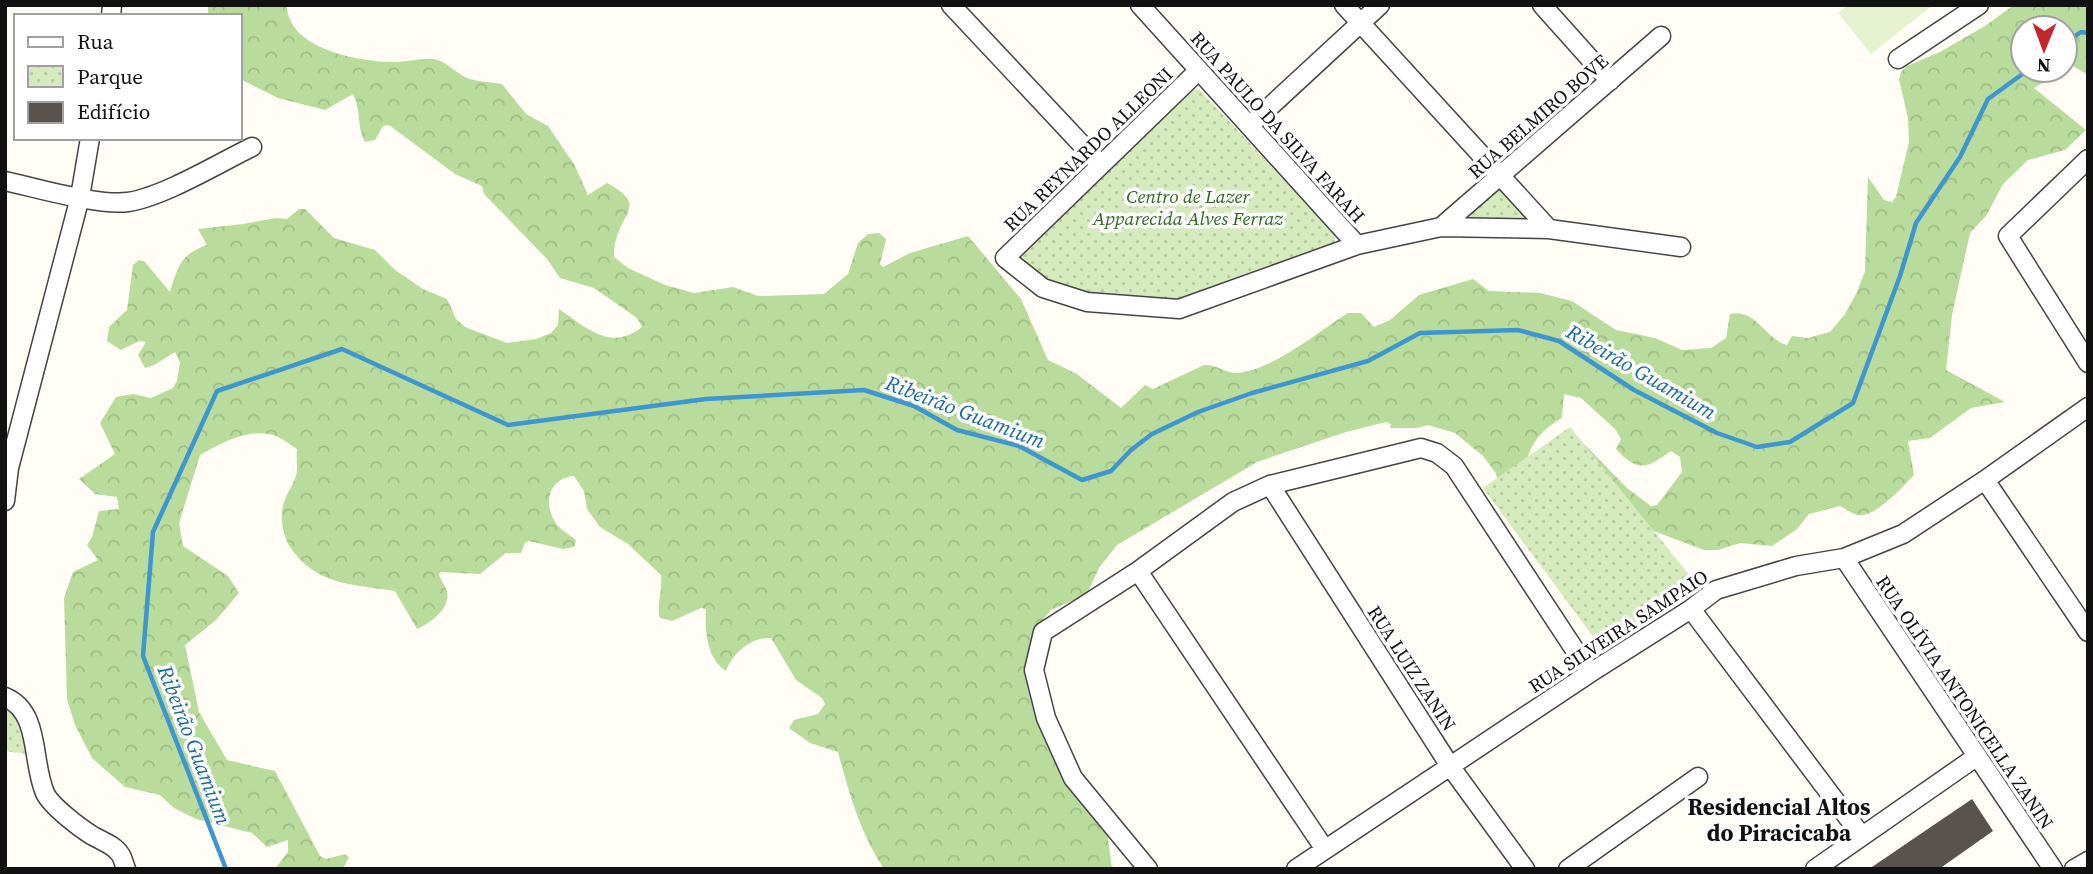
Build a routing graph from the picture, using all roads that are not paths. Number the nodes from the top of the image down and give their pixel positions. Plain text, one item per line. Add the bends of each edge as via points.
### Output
1 (951, 5) edge
2 (1344, 5) edge
3 (1380, 5) edge
4 (1542, 5) edge
5 (1979, 5) edge
6 (1144, 6) edge
7 (1360, 23) junction
8 (1661, 37) dead end
9 (1898, 59) dead end
10 (1199, 70) junction
11 (1610, 82) junction
12 (1250, 126) junction
13 (90, 140) edge
14 (252, 147) dead end
15 (2088, 159) edge
16 (1101, 165) junction
17 (1500, 176) junction
18 (5, 181) edge
19 (80, 197) junction
20 (1441, 228) junction
21 (1549, 229) junction
22 (1357, 246) junction
23 (1681, 247) dead end
24 (2088, 363) edge
25 (2088, 407) edge
26 (7, 467) edge
27 (1985, 481) junction
28 (1270, 485) junction
29 (5, 501) edge
30 (1844, 558) junction
31 (1138, 571) junction
32 (1691, 609) junction
33 (2088, 632) edge
34 (1590, 673) junction
35 (5, 697) edge
36 (1976, 757) junction
37 (1450, 766) junction
38 (1698, 777) dead end
39 (1861, 835) junction
40 (1324, 848) junction
41 (2088, 861) edge
42 (126, 869) edge
43 (1149, 869) edge
44 (1297, 869) edge
45 (1525, 869) edge
46 (1568, 869) edge
47 (1815, 869) edge
48 (2053, 869) edge
49 (2074, 869) edge

1 - 16 street
2 - 7 street
3 - 7 street
4 - 11 street
5 - 9 street
6 - 10 street, RUA PAULO DA SILVA FARAH
7 - 12 street
7 - 17 street
8 - 11 street, RUA BELMIRO BOVE
10 - 12 street, RUA PAULO DA SILVA FARAH
10 - 16 street, RUA REYNARDO ALLEONI
11 - 17 street, RUA BELMIRO BOVE
12 - 22 street, RUA PAULO DA SILVA FARAH
13 - 19 street
14 - 19 street via 153,195 125,202
15 - 24 street via 2008,236
16 - 22 street, RUA REYNARDO ALLEONI via 1006,258 1043,288 1087,302 1179,309
17 - 20 street, RUA BELMIRO BOVE
17 - 21 street
18 - 19 street
19 - 26 street
20 - 21 street
20 - 22 street
21 - 23 street
25 - 27 street, RUA SILVEIRA SAMPAIO
26 - 29 street
27 - 30 street, RUA SILVEIRA SAMPAIO via 1903,534
27 - 33 street
28 - 31 street via 1233,502
28 - 34 street via 1421,448 1437,453 1454,466
28 - 37 street, RUA LUIZ ZANIN
30 - 32 street, RUA SILVEIRA SAMPAIO via 1797,566 1716,590
30 - 36 street, RUA OLÍVIA ANTONICELLA ZANIN
31 - 40 street
31 - 43 street via 1043,632 1034,670 1046,718 1073,778
32 - 34 street, RUA SILVEIRA SAMPAIO
32 - 39 street
34 - 37 street, RUA SILVEIRA SAMPAIO
35 - 42 street via 20,705 30,723 45,795 74,823 120,854
36 - 39 street
36 - 48 street, RUA OLÍVIA ANTONICELLA ZANIN
37 - 40 street, RUA SILVEIRA SAMPAIO
37 - 45 street, RUA LUIZ ZANIN
38 - 46 street
39 - 47 street
40 - 44 street, RUA SILVEIRA SAMPAIO
41 - 49 street

